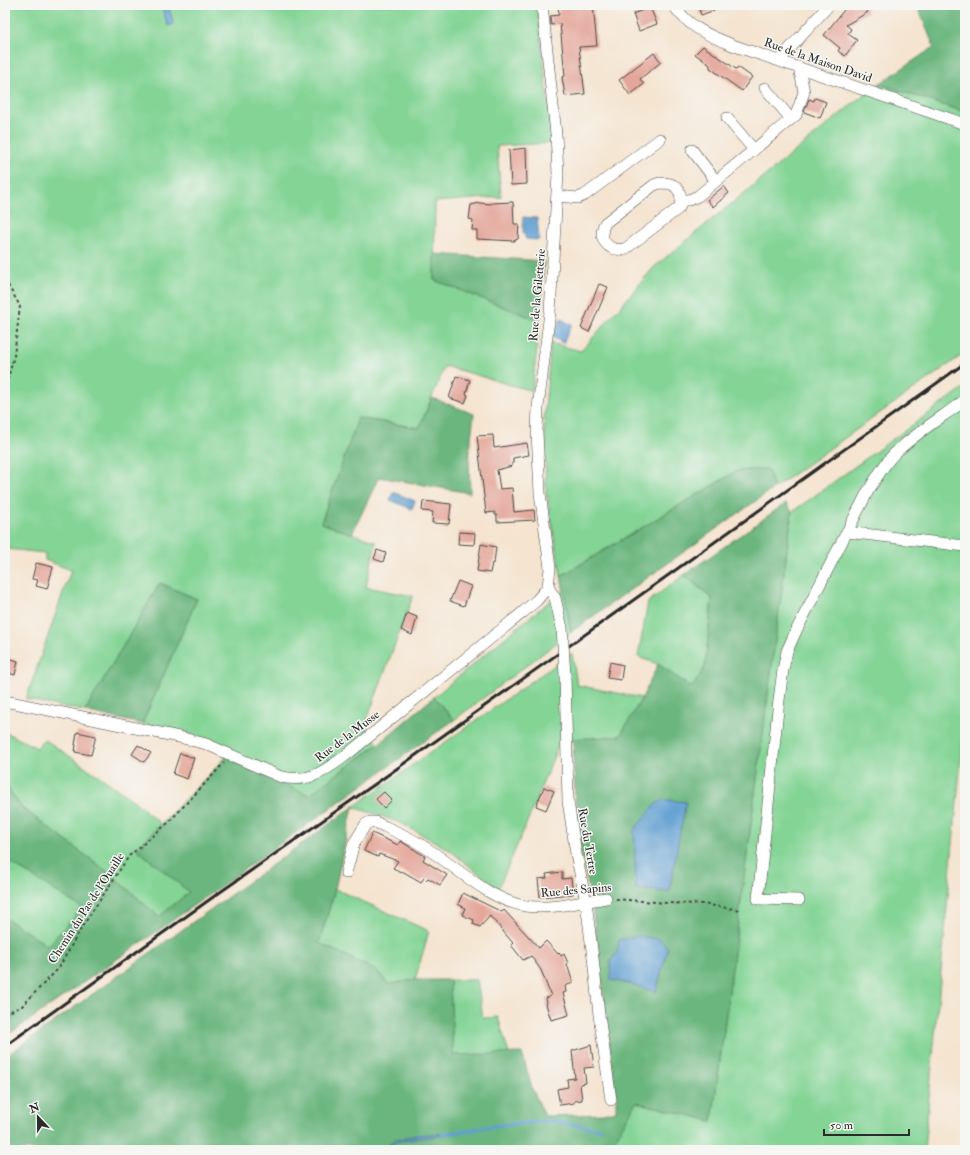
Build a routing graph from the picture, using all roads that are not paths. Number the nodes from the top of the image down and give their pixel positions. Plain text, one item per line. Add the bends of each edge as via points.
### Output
1 (542, 5) edge
2 (673, 5) edge
3 (830, 5) edge
4 (781, 61) junction
5 (799, 67) junction
6 (765, 88) dead end
7 (727, 118) dead end
8 (790, 119) junction
9 (965, 124) edge
10 (660, 139) dead end
11 (692, 150) dead end
12 (754, 150) junction
13 (716, 181) junction
14 (558, 196) junction
15 (681, 200) junction
16 (965, 400) edge
17 (847, 532) junction
18 (965, 546) edge
19 (548, 587) junction
20 (5, 701) edge
21 (346, 873) dead end
22 (606, 898) road end
23 (799, 900) dead end
24 (586, 902) junction
25 (611, 1100) dead end

1 - 14 street, Rue de la Giletterie via 556,134
2 - 4 street, Rue de la Maison David via 686,21 708,35
3 - 4 street
4 - 5 street, Rue de la Maison David
5 - 8 street via 804,92 796,115
5 - 9 street, Rue de la Maison David
6 - 8 street
7 - 12 street
8 - 12 street
10 - 14 street via 585,195 578,198
11 - 13 street
12 - 13 street
13 - 15 street via 698,196
14 - 19 street, Rue de la Giletterie via 550,312 537,432 540,493 550,568
15 - 15 street via 673,185 654,185 605,223 602,228 605,243 618,250 625,249 679,208
16 - 17 street via 908,441 892,456 868,491
17 - 18 street
17 - 23 street via 796,631 787,651 783,670 758,899
19 - 20 street, Rue de la Musse via 522,613 345,756 315,776 305,779 281,777 206,744
19 - 24 street, Rue du Tertre, bridge via 555,598 562,628 566,675 568,801
21 - 24 street, Rue des Sapins via 354,843 366,824 375,822 424,846 489,892 507,901 541,907
22 - 24 street, Rue des Sapins
24 - 25 street, Rue du Tertre

